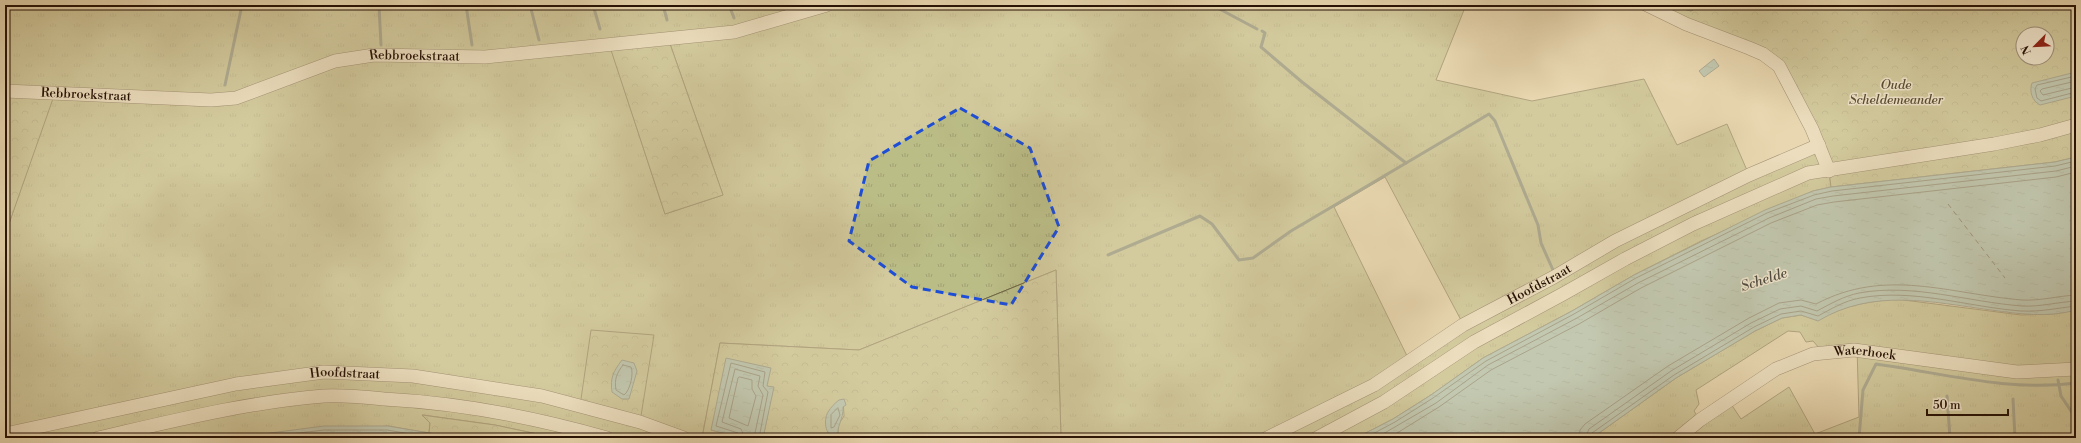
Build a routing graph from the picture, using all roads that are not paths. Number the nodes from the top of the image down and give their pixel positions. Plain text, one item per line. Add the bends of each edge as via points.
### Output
1 (827, 5) edge
2 (1648, 5) edge
3 (5, 91) edge
4 (2076, 125) edge
5 (1819, 145) junction
6 (1829, 171) junction
7 (2076, 369) edge
8 (5, 434) edge
9 (98, 438) edge
10 (606, 438) edge
11 (684, 438) edge
12 (1267, 438) edge
13 (1317, 438) edge
14 (1678, 438) edge

1 - 3 street, Rebbroekstraat via 734,32 485,57 374,55 336,61 236,98 211,100
2 - 5 street via 1686,24 1763,54 1779,66
4 - 6 street, Hoofdstraat via 1994,144
5 - 6 street
5 - 12 street, Hoofdstraat via 1749,175 1616,241 1463,325 1374,386
6 - 13 street, Hoofdstraat via 1808,173 1786,181 1625,259 1474,342 1384,402
7 - 14 street, Waterhoek via 2018,372 1854,350 1813,354 1776,369 1700,420
8 - 11 street, Hoofdstraat via 236,384 324,372 413,376 542,396 640,422
9 - 10 street, Hoofdstraat via 240,408 325,396 411,400 497,412

